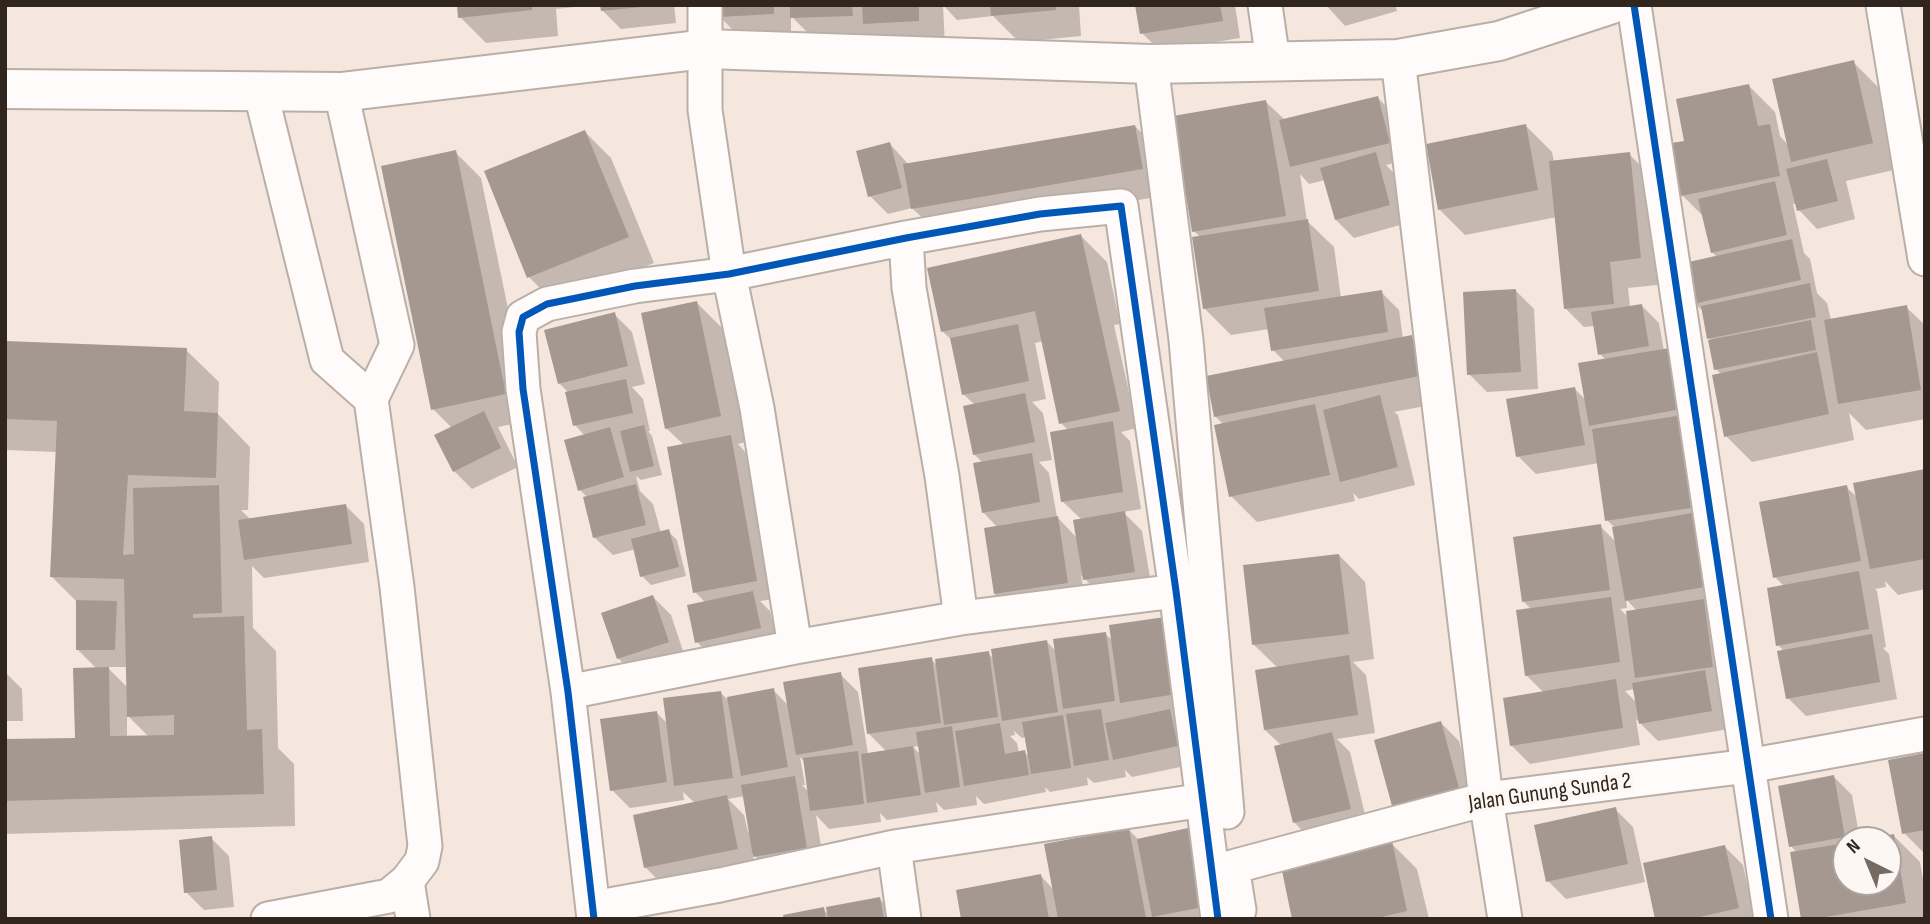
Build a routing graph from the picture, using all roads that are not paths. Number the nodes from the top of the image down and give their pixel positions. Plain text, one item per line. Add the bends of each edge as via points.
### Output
1 (705, 5) edge
2 (1265, 5) edge
3 (1609, 5) edge
4 (1634, 5) edge
5 (1883, 5) edge
6 (706, 49) junction
7 (1398, 59) junction
8 (1273, 61) junction
9 (1151, 64) junction
10 (5, 89) edge
11 (260, 90) junction
12 (341, 92) junction
13 (906, 237) junction
14 (1925, 259) edge
15 (729, 274) junction
16 (371, 399) junction
17 (1176, 591) junction
18 (961, 618) junction
19 (795, 647) junction
20 (568, 692) junction
21 (1925, 734) edge
22 (1748, 766) junction
23 (1486, 799) junction
24 (1204, 800) junction
25 (894, 847) junction
26 (1232, 867) junction
27 (407, 881) junction
28 (594, 913) edge
29 (268, 919) edge
30 (413, 919) edge
31 (904, 919) edge
32 (1218, 919) edge
33 (1240, 919) edge
34 (1505, 919) edge
35 (1771, 919) edge

1 - 6 street
2 - 8 street
3 - 7 main road via 1499,41
4 - 22 street
5 - 14 street
6 - 9 main road
6 - 12 main road
6 - 15 street via 705,110
7 - 8 main road
7 - 23 street
8 - 9 main road
9 - 26 street via 1185,340
10 - 11 main road
11 - 12 main road
11 - 16 street via 327,360
12 - 16 street via 397,345
13 - 15 street
13 - 17 street via 1040,214 1121,206
13 - 18 street via 909,288
15 - 19 street via 757,408
15 - 20 street via 560,301 523,317 519,332 523,388
16 - 27 street via 425,846 422,862
17 - 18 street
17 - 24 street
18 - 19 street
19 - 20 street
20 - 28 street
21 - 22 street, Jalan Gunung Sunda 2
22 - 23 street, Jalan Gunung Sunda 2
22 - 35 street
23 - 26 street, Jalan Gunung Sunda 2
23 - 34 street
24 - 25 street
24 - 32 street
25 - 28 street
25 - 31 street
26 - 33 street
27 - 29 street via 389,896
27 - 30 street

